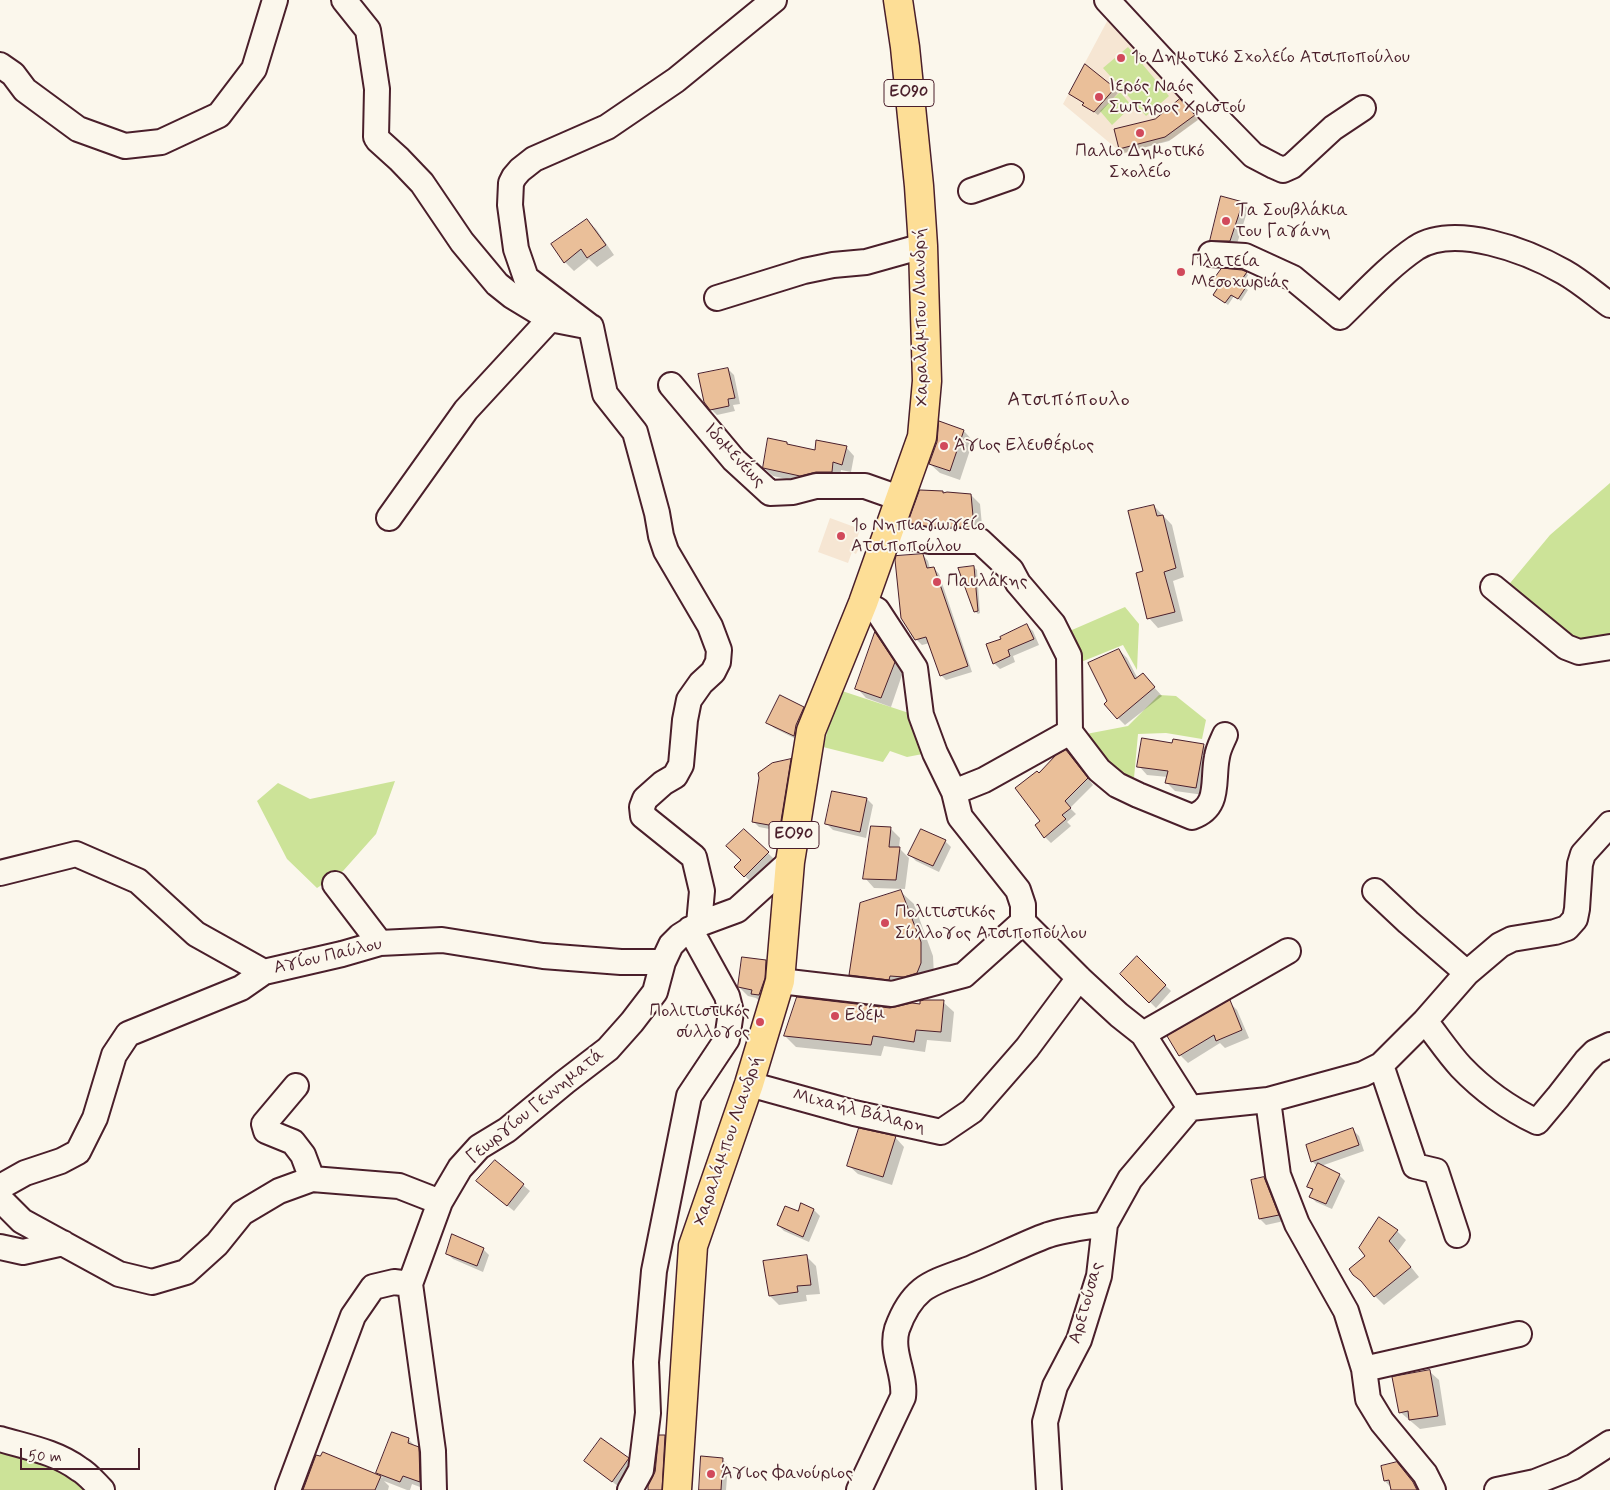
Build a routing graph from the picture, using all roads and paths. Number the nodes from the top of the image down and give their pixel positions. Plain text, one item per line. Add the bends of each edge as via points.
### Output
1 (275, 0) edge
2 (344, 0) edge
3 (774, 0) edge
4 (898, 0) edge
5 (1113, 2) edge
6 (0, 65) edge
7 (1363, 108) dead end
8 (1011, 177) dead end
9 (971, 191) dead end
10 (923, 246) junction
11 (1211, 254) dead end
12 (717, 298) dead end
13 (1610, 305) edge
14 (550, 319) junction
15 (591, 328) junction
16 (671, 385) dead end
17 (899, 498) junction
18 (389, 518) dead end
19 (889, 533) junction
20 (1493, 587) dead end
21 (863, 603) junction
22 (1610, 647) edge
23 (1070, 732) junction
24 (1225, 735) dead end
25 (954, 792) junction
26 (1610, 824) edge
27 (790, 862) junction
28 (0, 874) edge
29 (335, 884) dead end
30 (1375, 891) dead end
31 (1023, 922) junction
32 (695, 927) junction
33 (380, 943) junction
34 (1288, 951) dead end
35 (663, 962) junction
36 (264, 972) junction
37 (1467, 973) junction
38 (1079, 978) junction
39 (780, 981) junction
40 (1425, 1021) junction
41 (1143, 1034) junction
42 (1610, 1045) edge
43 (1381, 1065) junction
44 (749, 1084) junction
45 (296, 1086) dead end
46 (1268, 1100) junction
47 (1190, 1108) junction
48 (312, 1179) junction
49 (0, 1188) edge
50 (0, 1199) edge
51 (440, 1202) junction
52 (1105, 1224) junction
53 (1457, 1235) dead end
54 (63, 1243) junction
55 (0, 1247) edge
56 (410, 1284) junction
57 (1519, 1334) dead end
58 (1364, 1369) junction
59 (0, 1438) edge
60 (1610, 1443) edge
61 (102, 1490) edge
62 (288, 1490) edge
63 (434, 1490) edge
64 (630, 1490) edge
65 (677, 1490) edge
66 (859, 1490) edge
67 (1049, 1490) edge
68 (1433, 1490) edge
69 (1497, 1490) edge

1 - 6 street via 254,69 219,115 161,142 125,146 78,129 25,90 13,74
2 - 14 street via 368,30 377,89 376,137 422,183 462,242 497,284
3 - 15 street via 676,80 607,127 534,159 514,177 510,205 516,249 526,278
4 - 10 main road, Χαραλάμπου Λιανδρή / ΕΟ90
5 - 7 street via 1253,155 1283,170 1292,166 1333,128
8 - 9 street
10 - 12 street via 866,262 804,271
10 - 17 main road, Χαραλάμπου Λιανδρή / ΕΟ90 via 927,381 922,437
11 - 13 street via 1245,256 1293,278 1340,317 1417,248 1442,238 1483,240 1518,251 1564,272
14 - 15 street
14 - 18 street via 466,410
15 - 32 street via 605,394 635,432 666,551 710,626 719,650 713,672 689,700 681,765 675,776 645,799 642,807 643,816 694,857 702,891
16 - 17 street, Ιδομενέως via 734,460 770,494 816,486 865,486
17 - 19 main road, Χαραλάμπου Λιανδρή / ΕΟ90
19 - 21 main road, Χαραλάμπου Λιανδρή / ΕΟ90
19 - 23 street via 930,541 980,541 1011,570 1053,624 1068,656
20 - 22 street via 1566,647 1579,652
21 - 25 street via 877,610 915,668 921,715
21 - 27 main road, Χαραλάμπου Λιανδρή / ΕΟ90 via 811,731
23 - 24 street via 1099,770 1117,784 1192,817 1209,806 1215,788 1217,756
23 - 25 street via 984,780
25 - 31 street via 960,817 1018,890 1023,905
26 - 37 street via 1583,854 1575,919 1567,928 1512,939
27 - 32 street, Γεωργίου Γεννηματά via 737,910
27 - 39 main road, Χαραλάμπου Λιανδρή / ΕΟ90
28 - 36 street, Αγίου Παύλου via 76,854 138,882 196,934
29 - 33 street
30 - 37 street
31 - 38 street
31 - 39 street via 964,974 892,994
32 - 35 street, Γεωργίου Γεννηματά via 671,944
32 - 64 street via 727,996 731,1012 727,1039 689,1096 654,1271 646,1362 648,1413 641,1470
33 - 35 street, Αγίου Παύλου via 442,940 543,956
33 - 36 street, Αγίου Παύλου
34 - 41 street
35 - 51 street, Γεωργίου Γεννηματά via 655,992 608,1049 507,1130 479,1147 460,1168
36 - 49 street via 241,988 128,1034 114,1055 96,1118 78,1152 25,1173
37 - 40 street
38 - 41 street
38 - 44 street, Μιχαήλ Βάλαρη via 1026,1048 972,1111 941,1132
39 - 44 main road, Χαραλάμπου Λιανδρή / ΕΟ90
40 - 42 street via 1461,1067 1514,1110 1537,1122 1586,1061
40 - 43 street
41 - 47 street
43 - 46 street via 1363,1074
43 - 53 street via 1415,1166 1436,1171
44 - 65 main road, Χαραλάμπου Λιανδρή / ΕΟ90 via 693,1246
45 - 48 street via 264,1124 266,1131 293,1142 303,1155
46 - 47 street
46 - 58 street via 1278,1175 1296,1224 1346,1311
47 - 52 street, Αρετούσας via 1130,1179
48 - 51 street via 398,1186
48 - 54 street via 278,1191 242,1213 217,1244 186,1272 152,1282 119,1274
50 - 54 street via 22,1221
51 - 56 street, Γεωργίου Γεννηματά
52 - 66 street via 1049,1234 931,1285 916,1296 909,1304 896,1336 903,1397
52 - 67 street, Αρετούσας via 1099,1276 1079,1340 1055,1386 1045,1422
54 - 55 street via 24,1252
56 - 62 street via 394,1282 373,1287 353,1316
56 - 63 street, Γεωργίου Γεννηματά via 432,1442
57 - 58 street
58 - 68 street via 1368,1399 1382,1422 1426,1474
59 - 61 street via 66,1461 81,1469
60 - 69 street via 1573,1468 1535,1482

